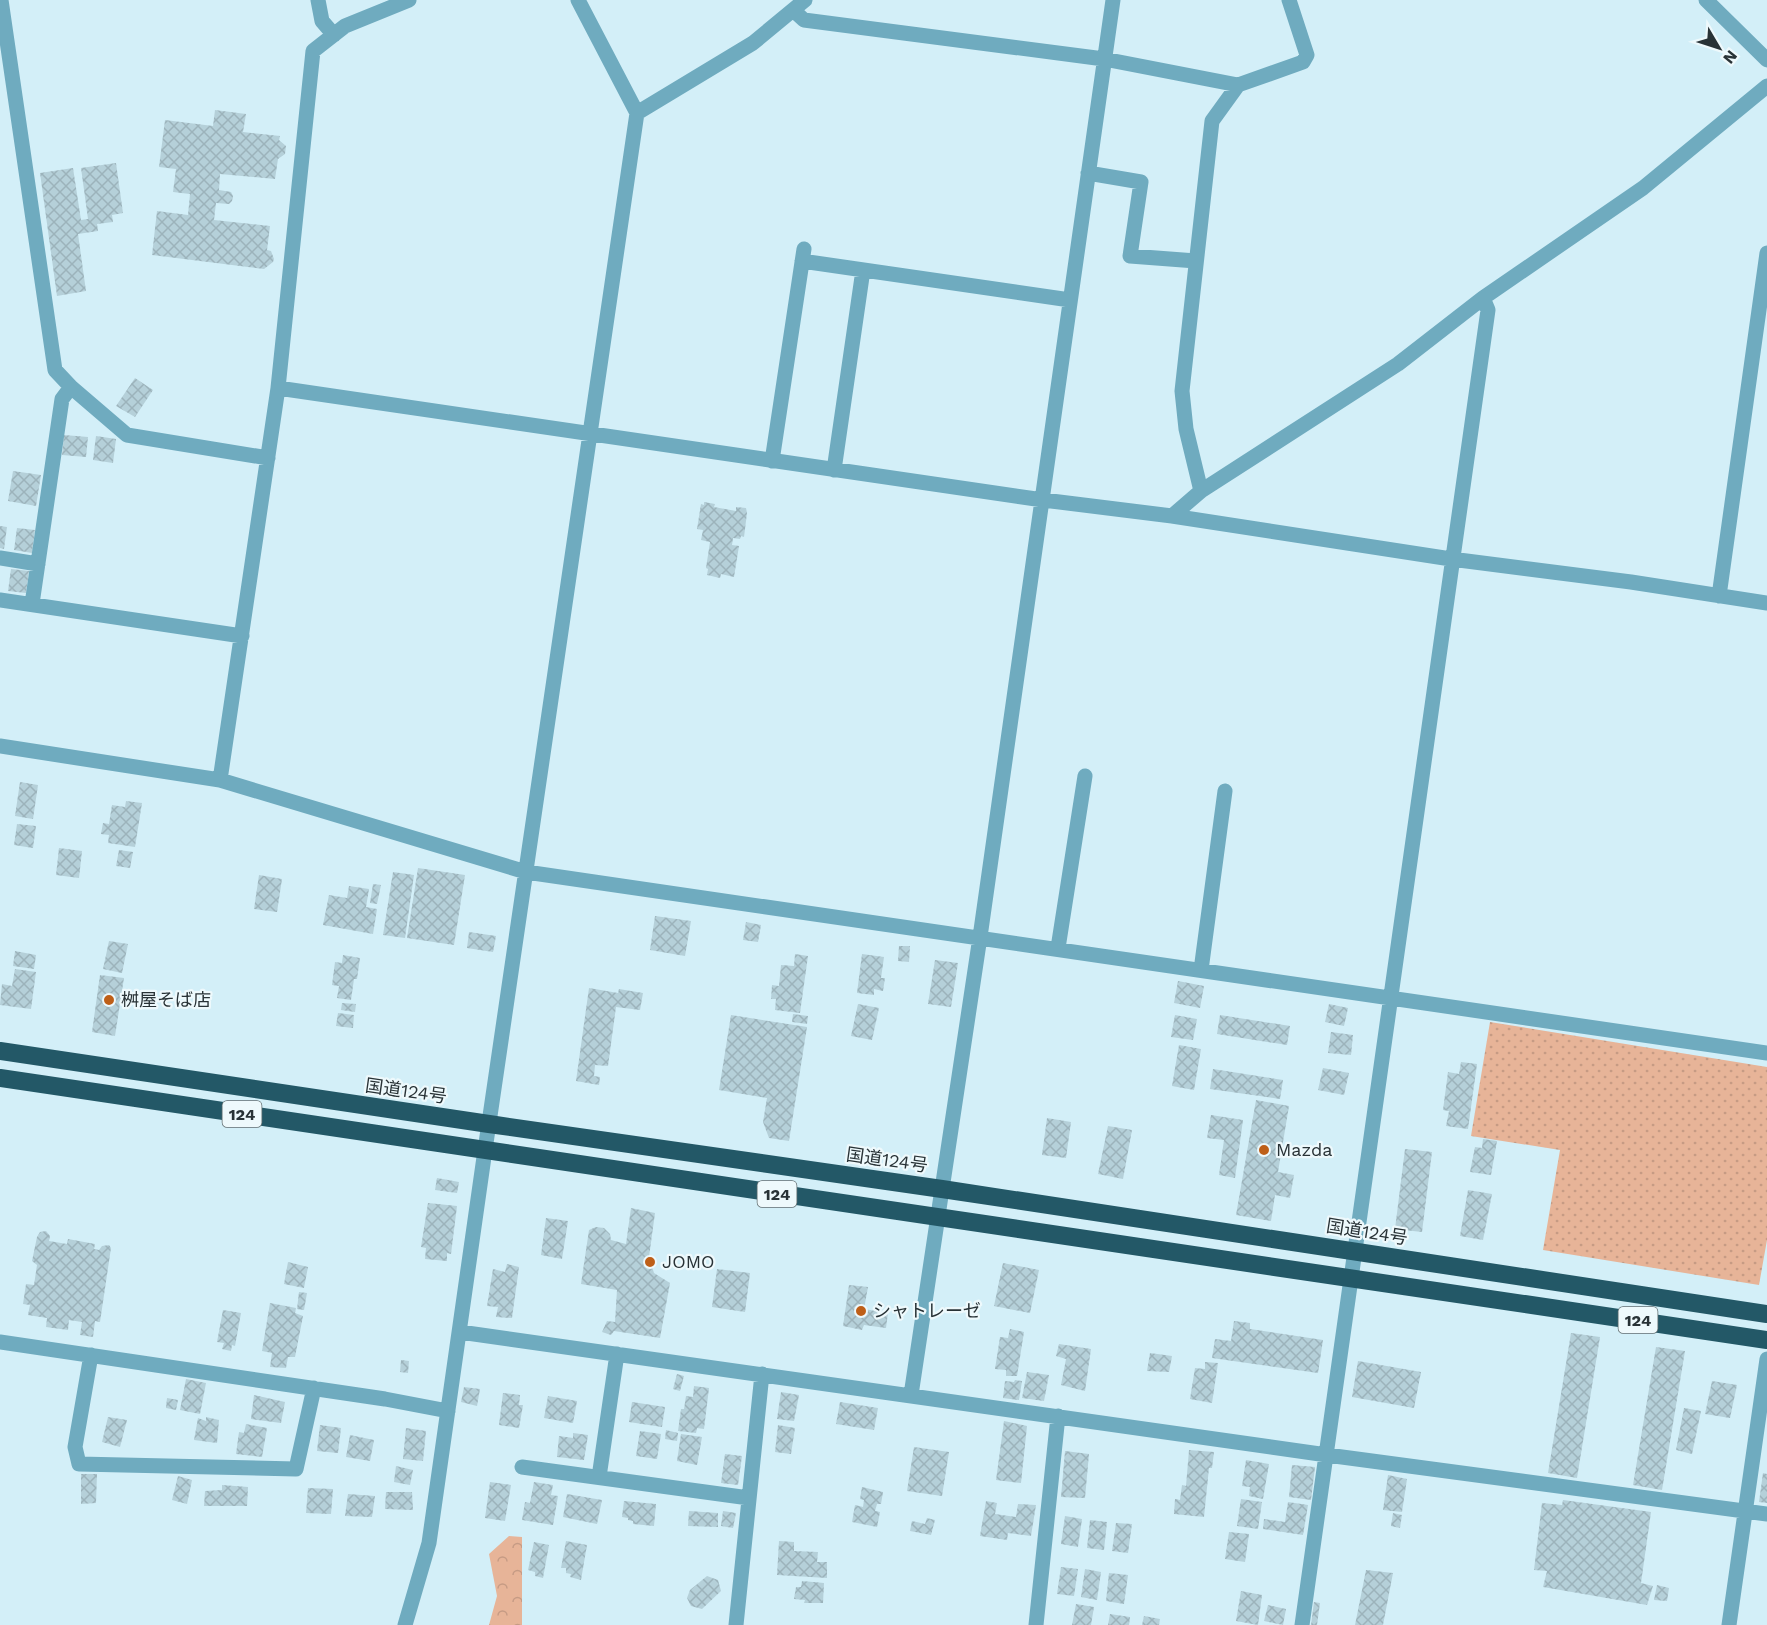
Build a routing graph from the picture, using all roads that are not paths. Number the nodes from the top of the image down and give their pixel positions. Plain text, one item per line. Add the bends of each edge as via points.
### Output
1 (1, 0) edge
2 (318, 0) edge
3 (409, 0) edge
4 (578, 0) edge
5 (805, 0) edge
6 (1113, 0) edge
7 (1289, 0) edge
8 (1706, 0) edge
9 (792, 10) junction
10 (334, 35) junction
11 (1104, 59) junction
12 (1767, 60) edge
13 (1238, 85) junction
14 (1767, 86) edge
15 (637, 113) junction
16 (1088, 173) junction
17 (1767, 253) edge
18 (1196, 261) junction
19 (863, 270) junction
20 (1483, 298) junction
21 (1070, 300) junction
22 (71, 387) junction
23 (278, 388) junction
24 (590, 434) junction
25 (268, 458) junction
26 (772, 460) junction
27 (834, 470) junction
28 (1201, 492) junction
29 (1042, 500) junction
30 (1172, 516) junction
31 (0, 558) edge
32 (1451, 559) junction
33 (38, 564) junction
34 (1719, 596) junction
35 (0, 600) edge
36 (1767, 603) edge
37 (32, 604) junction
38 (242, 636) junction
39 (0, 746) edge
40 (1085, 776) dead end
41 (220, 780) junction
42 (1225, 791) dead end
43 (526, 872) junction
44 (980, 937) junction
45 (1058, 948) junction
46 (1201, 970) junction
47 (1389, 998) junction
48 (0, 1051) edge
49 (1767, 1053) edge
50 (0, 1078) edge
51 (489, 1124) junction
52 (485, 1150) junction
53 (942, 1189) junction
54 (937, 1217) junction
55 (1355, 1252) junction
56 (1352, 1277) junction
57 (1767, 1314) edge
58 (460, 1332) junction
59 (1767, 1340) edge
60 (0, 1342) edge
61 (616, 1354) junction
62 (91, 1355) junction
63 (1767, 1359) edge
64 (762, 1374) junction
65 (314, 1388) junction
66 (911, 1395) junction
67 (448, 1411) junction
68 (1058, 1416) junction
69 (1327, 1455) junction
70 (522, 1467) dead end
71 (599, 1477) junction
72 (749, 1498) junction
73 (1746, 1511) junction
74 (1767, 1515) edge
75 (405, 1625) edge
76 (736, 1625) edge
77 (1036, 1625) edge
78 (1302, 1625) edge
79 (1729, 1625) edge

1 - 22 street via 55,370
2 - 10 street via 322,21
3 - 10 street via 345,26
4 - 15 street
5 - 9 street
6 - 11 street
7 - 13 street via 1307,55 1303,62
8 - 12 street
9 - 11 street via 804,20
9 - 15 street via 753,43
10 - 23 street via 314,51
11 - 13 street
11 - 16 street
13 - 18 street via 1212,121
14 - 20 street via 1643,188
15 - 24 street
16 - 18 street via 1141,182 1130,256
16 - 21 street
17 - 34 street
18 - 28 street via 1182,391 1186,429
19 - 21 street
19 - 26 street via 803,255
19 - 27 street
20 - 28 street via 1398,364
20 - 32 street via 1488,310
21 - 29 street
22 - 25 street via 127,435
22 - 33 street via 62,399
23 - 24 street
23 - 25 street
24 - 26 street
24 - 43 street
25 - 38 street
26 - 27 street
27 - 29 street
28 - 30 street
29 - 30 street
29 - 44 street
30 - 32 street
31 - 33 street
32 - 34 street
32 - 47 street
33 - 37 street
34 - 36 street
35 - 37 street
37 - 38 street
38 - 41 street
39 - 41 street
40 - 45 street
41 - 43 street
42 - 46 street
43 - 44 street
43 - 51 street
44 - 45 street
44 - 53 street
45 - 46 street
46 - 47 street
47 - 49 street
47 - 55 street
48 - 51 highway, 国道124号 / 124
50 - 52 highway, 124
51 - 52 street
51 - 53 highway, 国道124号 / 124
52 - 54 highway, 124
52 - 58 street
53 - 54 street
53 - 55 highway, 国道124号 / 124
54 - 56 highway, 124
54 - 66 street
55 - 56 street
55 - 57 highway, 国道124号 / 124
56 - 59 highway, 124
56 - 69 street
58 - 61 street
58 - 67 street
60 - 62 street
61 - 64 street
61 - 71 street
62 - 65 street
62 - 65 street via 75,1447 79,1464 296,1469
63 - 73 street
64 - 66 street
64 - 72 street
65 - 67 street
66 - 68 street
67 - 75 street via 429,1543
68 - 69 street
68 - 77 street
69 - 73 street
69 - 78 street
70 - 71 street
71 - 72 street
72 - 76 street
73 - 74 street
73 - 79 street

